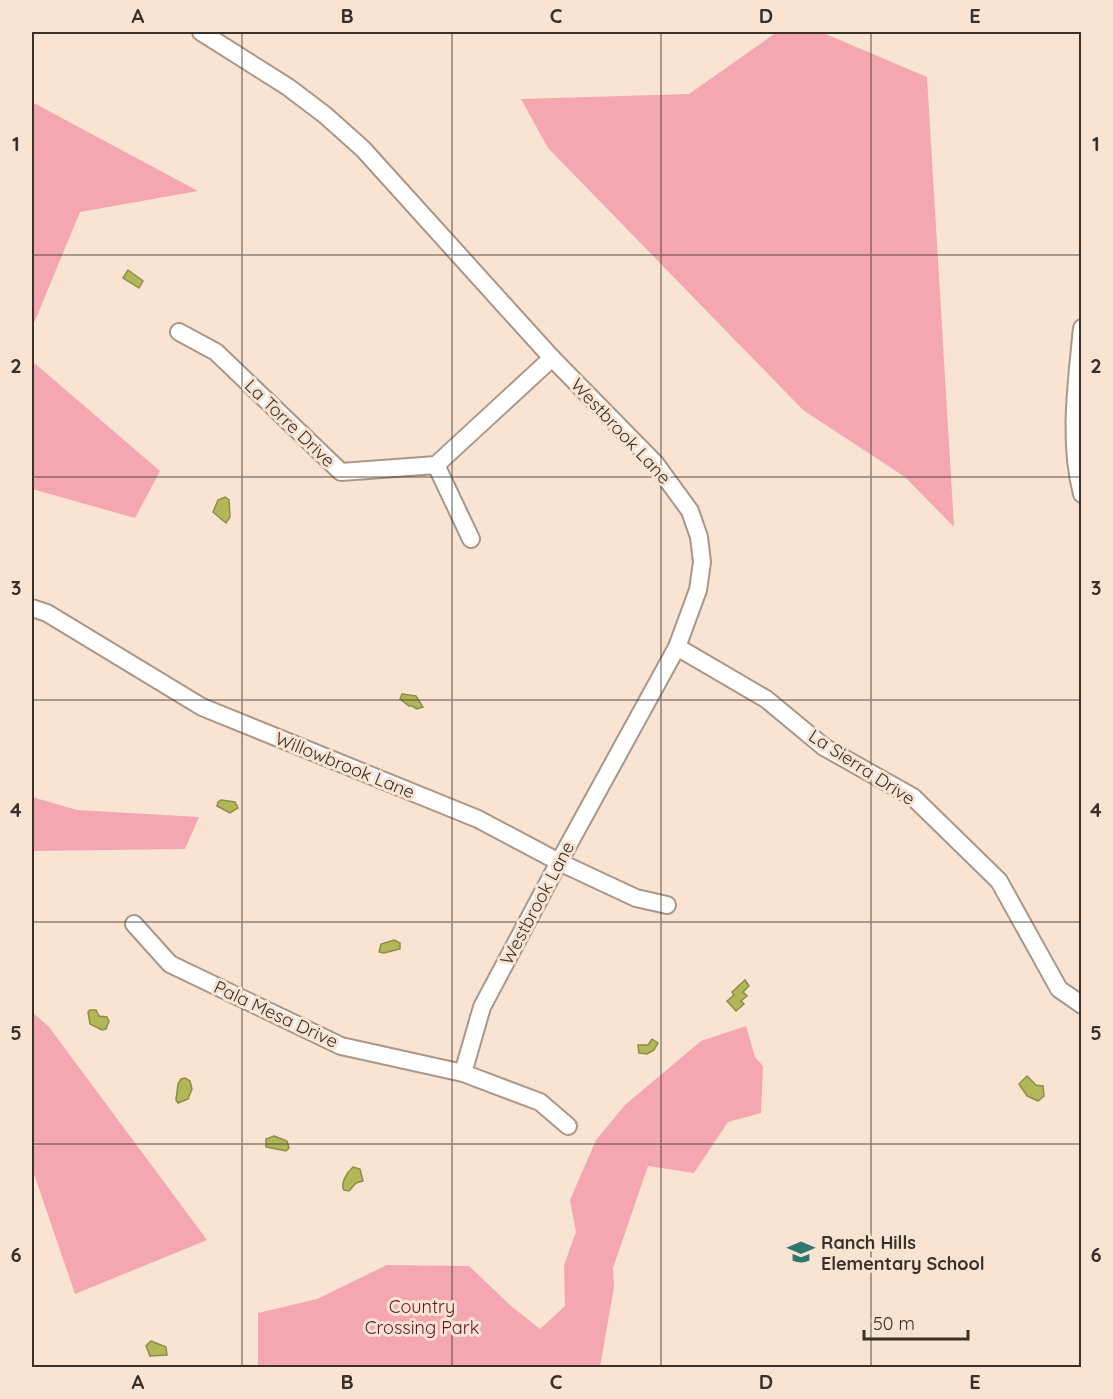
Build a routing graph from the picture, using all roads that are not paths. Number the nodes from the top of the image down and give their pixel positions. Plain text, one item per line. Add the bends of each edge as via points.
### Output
1 (201, 32) edge
2 (1082, 328) edge
3 (179, 332) dead end
4 (552, 358) junction
5 (436, 465) junction
6 (1082, 494) edge
7 (471, 538) dead end
8 (32, 608) edge
9 (677, 647) junction
10 (559, 861) junction
11 (667, 904) dead end
12 (134, 924) dead end
13 (1082, 1005) edge
14 (463, 1073) junction
15 (568, 1126) dead end

1 - 4 street, Westbrook Lane via 288,87 363,149
2 - 6 street via 1074,407 1077,475
3 - 5 street, La Torre Drive via 216,352 341,472
4 - 5 street
4 - 9 street, Westbrook Lane via 655,463 690,511 702,562 698,590
5 - 7 street
8 - 10 street, Willowbrook Lane via 47,613 202,707 478,819
9 - 10 street, Westbrook Lane
9 - 13 street, La Sierra Drive via 766,699 824,747 913,797 999,881 1059,989
10 - 11 street, Willowbrook Lane via 636,898
10 - 14 street, Westbrook Lane via 482,1007
12 - 14 street, Pala Mesa Drive via 170,964 341,1046
14 - 15 street, Pala Mesa Drive via 540,1102

